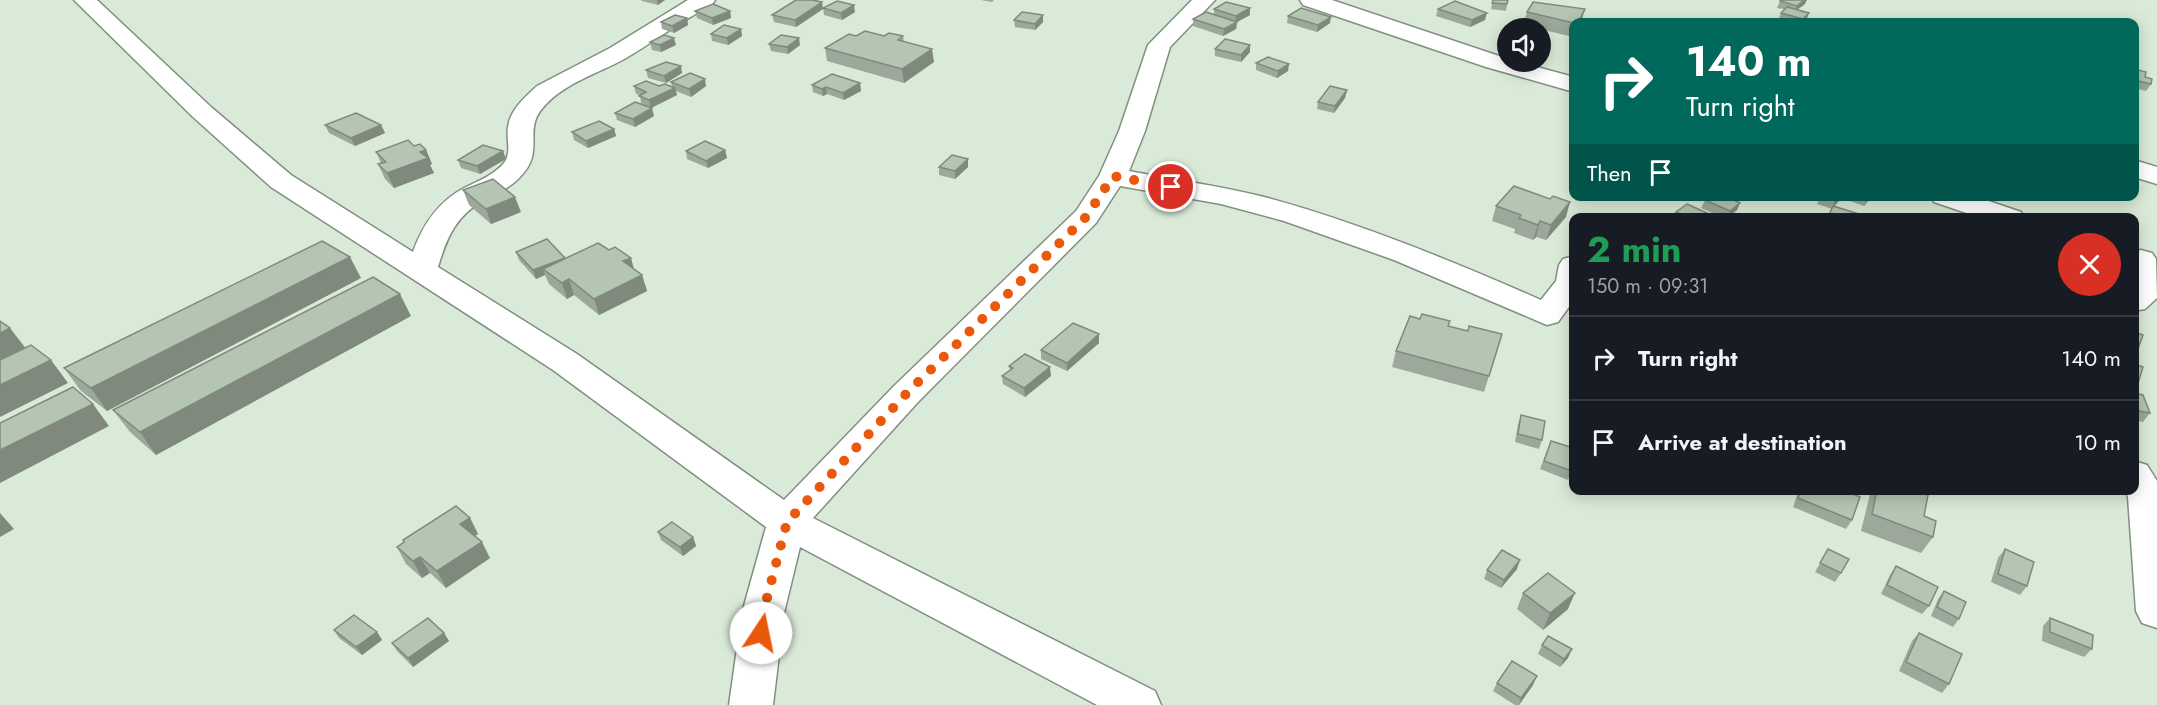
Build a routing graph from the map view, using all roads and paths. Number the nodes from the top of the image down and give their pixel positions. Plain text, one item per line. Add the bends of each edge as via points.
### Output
1 (85, 0) edge
2 (704, 0) edge
3 (1204, 0) edge
4 (1311, 0) edge
5 (1569, 84) edge
6 (2139, 170) edge
7 (1113, 176) junction
8 (2157, 176) edge
9 (1959, 201) edge
10 (1996, 213) edge
11 (2144, 260) edge
12 (422, 270) junction
13 (1569, 284) edge
14 (2145, 302) edge
15 (2139, 482) edge
16 (787, 522) junction
17 (2157, 611) edge
18 (751, 705) edge
19 (1139, 705) edge

1 - 12 street via 281,182
2 - 12 street via 540,96 519,124 523,149 516,166 452,208 432,238
3 - 7 street via 1159,45 1132,131
4 - 5 street
6 - 8 street
7 - 13 street via 1208,192 1305,218 1547,315
7 - 16 street via 1086,217 906,394
9 - 10 street
11 - 14 street
12 - 16 street via 565,362
15 - 17 street via 2148,497
16 - 18 street via 763,613
16 - 19 street

